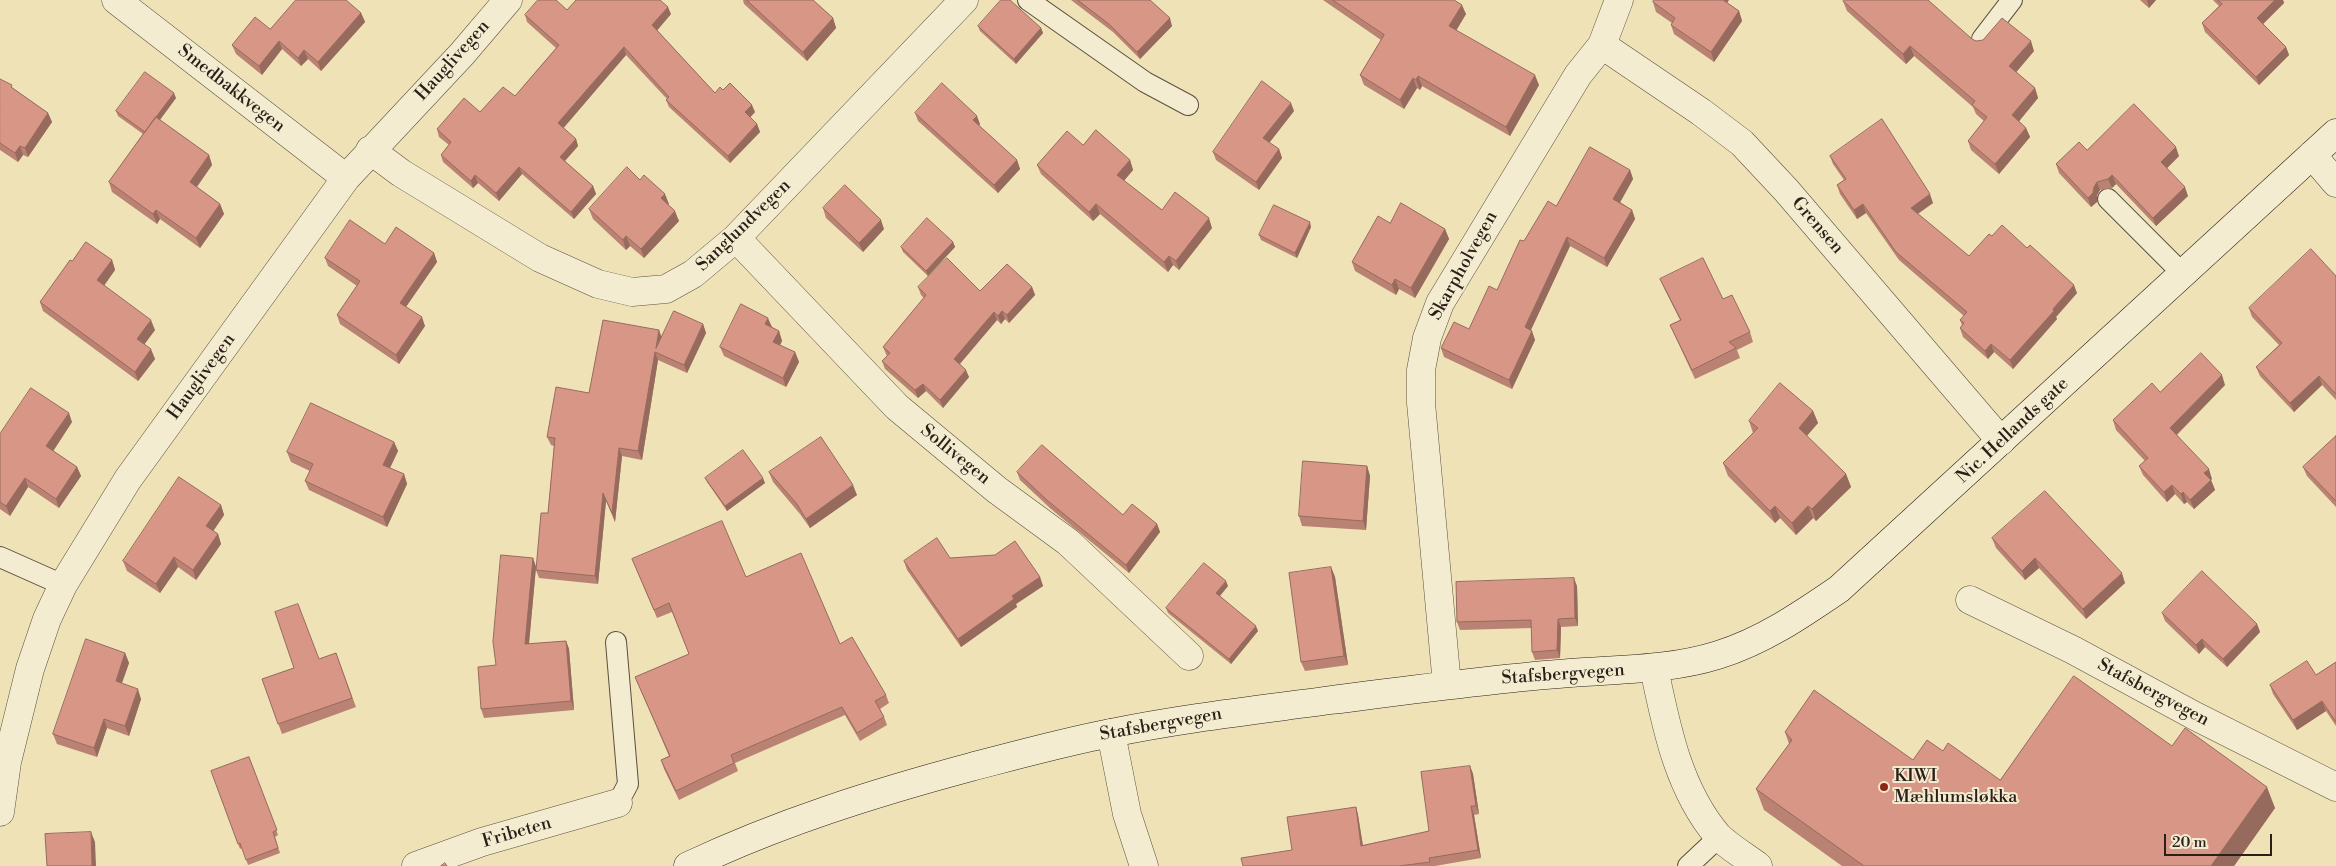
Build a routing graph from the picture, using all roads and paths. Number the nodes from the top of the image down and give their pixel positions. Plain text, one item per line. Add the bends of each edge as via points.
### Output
1 (116, 0) edge
2 (508, 0) edge
3 (964, 0) edge
4 (1028, 0) edge
5 (1619, 0) edge
6 (2012, 0) edge
7 (1982, 39) edge
8 (1602, 45) junction
9 (1188, 104) dead end
10 (2336, 133) edge
11 (370, 150) junction
12 (2312, 155) junction
13 (346, 178) junction
14 (2336, 183) edge
15 (2108, 200) dead end
16 (736, 238) junction
17 (2183, 274) junction
18 (2001, 441) junction
19 (0, 557) edge
20 (63, 585) junction
21 (1970, 600) dead end
22 (616, 642) dead end
23 (1189, 656) dead end
24 (1654, 668) junction
25 (1447, 685) junction
26 (1111, 733) junction
27 (2336, 787) edge
28 (618, 803) joint
29 (0, 812) edge
30 (1719, 837) junction
31 (416, 866) edge
32 (688, 866) edge
33 (1144, 866) edge
34 (1688, 866) edge
35 (1758, 866) edge

1 - 13 street, Smedbakkvegen
2 - 11 street, Hauglivegen via 462,54
3 - 16 street, Sanglundvegen
4 - 9 lane via 1130,72
5 - 8 street, Skarpholvegen
6 - 7 lane
8 - 18 street, Grensen via 1742,143
8 - 25 street, Skarpholvegen via 1578,75 1534,145 1440,304 1427,338 1421,370 1421,403
10 - 12 street, Nic. Hellands gate
11 - 13 street, Hauglivegen
11 - 16 street, Sanglundvegen via 401,173 540,258 598,284 632,292 666,289 693,274
12 - 14 street
12 - 17 street, Nic. Hellands gate
13 - 20 street, Hauglivegen via 128,479
15 - 17 lane
16 - 23 street, Sollivegen via 897,407 997,490 1068,542
17 - 18 street, Nic. Hellands gate
18 - 24 street, Nic. Hellands gate via 1839,589 1793,621 1720,655
19 - 20 lane
20 - 29 street, Hauglivegen via 30,669 7,762
21 - 27 street, Stafsbergvegen
22 - 28 lane via 628,784
24 - 25 street, Stafsbergvegen
24 - 30 street via 1668,738 1699,808
25 - 26 street, Stafsbergvegen via 1217,715
26 - 32 street, Stafsbergvegen via 897,787 794,820
26 - 33 street via 1127,814
28 - 31 street, Fribeten via 482,842
30 - 34 lane
30 - 35 street

